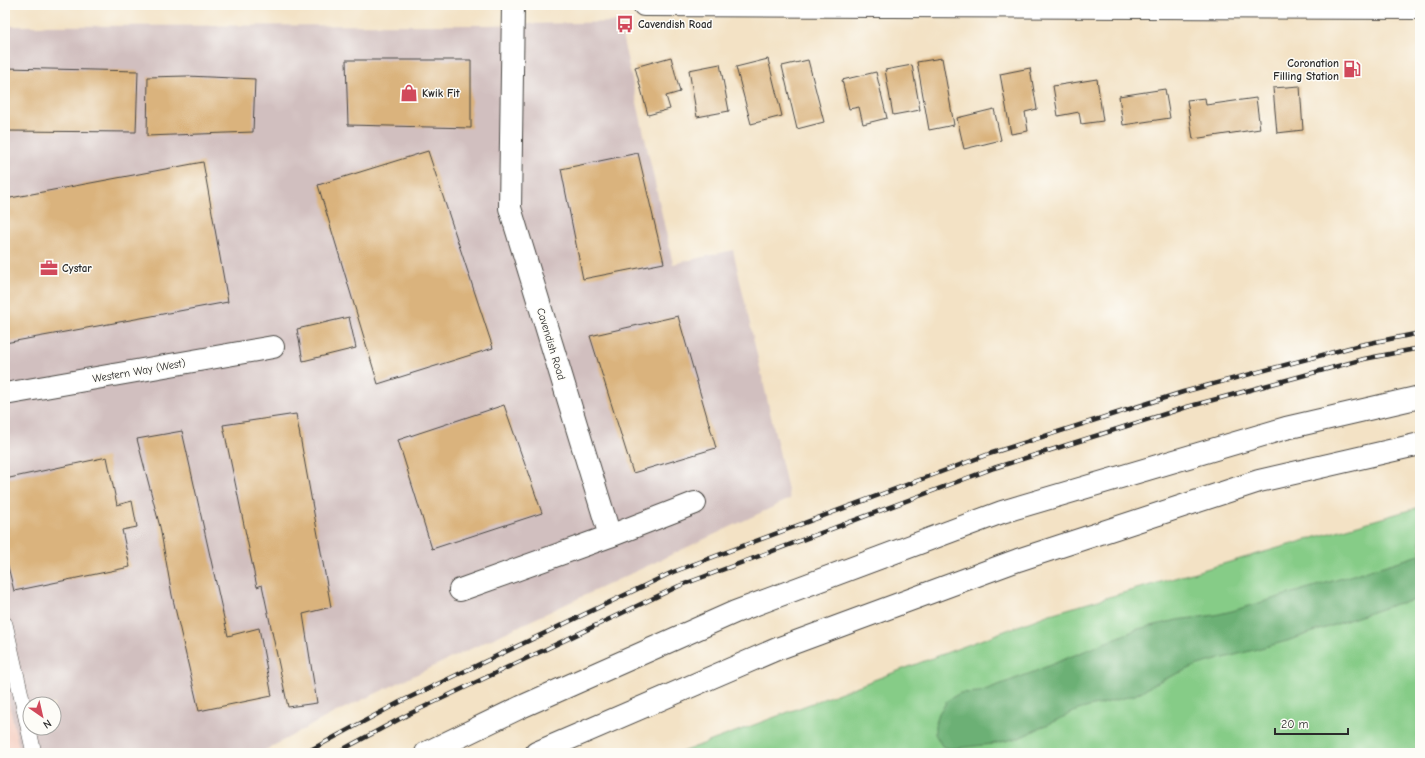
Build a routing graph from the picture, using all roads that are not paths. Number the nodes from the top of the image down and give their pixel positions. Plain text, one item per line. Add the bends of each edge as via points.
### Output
1 (513, 5) edge
2 (644, 5) edge
3 (1420, 8) edge
4 (273, 347) dead end
5 (5, 394) edge
6 (1420, 397) edge
7 (1420, 444) edge
8 (695, 503) dead end
9 (610, 536) junction
10 (460, 590) dead end
11 (5, 624) edge
12 (34, 753) edge
13 (426, 753) edge
14 (536, 753) edge

1 - 9 main road, Cavendish Road via 510,208
2 - 3 main road
4 - 5 main road, Western Way (West)
6 - 13 main road via 1286,428 1002,512 735,612 521,707
7 - 14 main road via 1259,481 1018,560 777,649
8 - 9 main road
9 - 10 main road
11 - 12 lane

